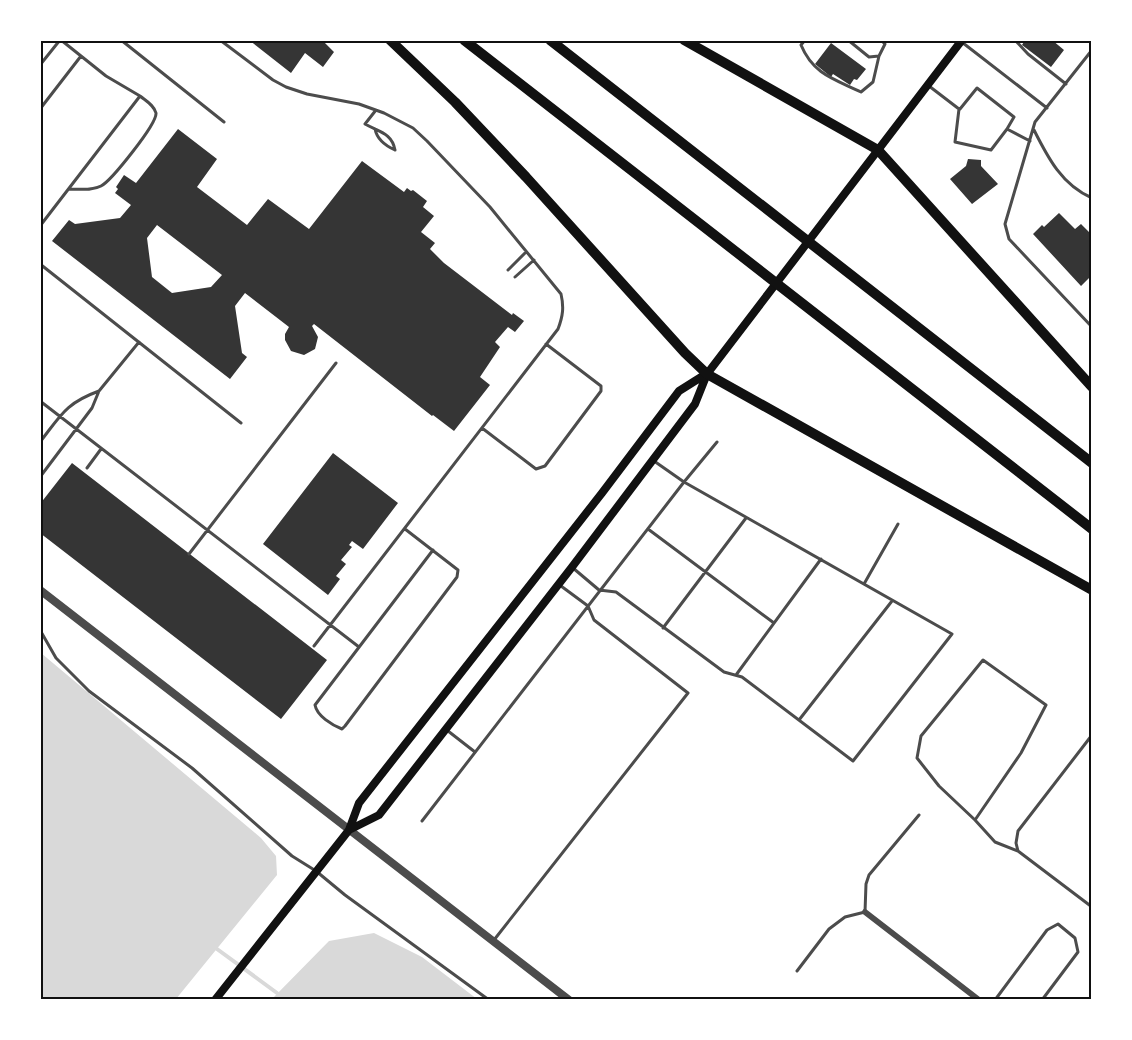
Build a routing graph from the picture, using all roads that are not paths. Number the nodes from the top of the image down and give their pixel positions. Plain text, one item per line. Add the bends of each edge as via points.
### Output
1 (60, 40) edge
2 (121, 40) edge
3 (219, 40) edge
4 (390, 40) edge
5 (464, 40) edge
6 (550, 40) edge
7 (684, 40) edge
8 (805, 40) edge
9 (848, 40) edge
10 (881, 40) edge
11 (1015, 40) edge
12 (960, 41) edge
13 (1092, 50) edge
14 (81, 56) junction
15 (879, 56) junction
16 (40, 65) edge
17 (928, 84) junction
18 (1066, 84) junction
19 (140, 96) junction
20 (1047, 108) junction
21 (40, 109) edge
22 (959, 109) junction
23 (376, 110) junction
24 (224, 122) dead end
25 (375, 129) junction
26 (1007, 129) junction
27 (1033, 129) junction
28 (1030, 141) junction
29 (878, 150) junction
30 (69, 189) junction
31 (1092, 198) edge
32 (40, 226) edge
33 (527, 252) junction
34 (534, 260) junction
35 (40, 264) edge
36 (508, 270) dead end
37 (515, 277) dead end
38 (1092, 327) edge
39 (138, 342) junction
40 (546, 344) junction
41 (336, 363) dead end
42 (707, 374) junction
43 (1092, 387) edge
44 (99, 392) junction
45 (40, 401) edge
46 (60, 416) junction
47 (241, 423) dead end
48 (482, 428) junction
49 (76, 429) junction
50 (40, 442) edge
51 (717, 442) dead end
52 (101, 448) junction
53 (652, 459) junction
54 (1092, 463) edge
55 (87, 468) dead end
56 (40, 477) edge
57 (684, 483) junction
58 (746, 518) junction
59 (898, 524) dead end
60 (405, 528) junction
61 (648, 529) junction
62 (1092, 529) edge
63 (207, 530) junction
64 (433, 550) junction
65 (189, 554) dead end
66 (821, 560) junction
67 (572, 567) junction
68 (705, 572) junction
69 (558, 584) junction
70 (864, 584) junction
71 (40, 590) edge
72 (599, 590) junction
73 (1092, 590) edge
74 (892, 600) junction
75 (588, 606) junction
76 (774, 623) junction
77 (331, 624) junction
78 (663, 628) junction
79 (40, 630) edge
80 (314, 646) dead end
81 (359, 647) junction
82 (736, 675) junction
83 (799, 720) junction
84 (445, 729) junction
85 (1092, 735) edge
86 (475, 752) junction
87 (919, 815) dead end
88 (975, 820) junction
89 (422, 821) dead end
90 (349, 830) junction
91 (1018, 851) junction
92 (316, 871) junction
93 (1092, 907) edge
94 (865, 912) junction
95 (493, 941) junction
96 (797, 971) dead end
97 (215, 999) edge
98 (489, 999) edge
99 (570, 999) edge
100 (979, 999) edge
101 (995, 999) edge
102 (1042, 999) edge

1 - 14 lane
1 - 16 lane
2 - 24 lane
3 - 23 lane via 286,87
4 - 42 highway via 455,102
5 - 62 highway
6 - 54 highway
7 - 29 highway
8 - 15 lane via 801,45 817,70 861,92 873,82
9 - 15 lane via 869,57
10 - 15 lane via 885,44
11 - 18 lane
12 - 17 main road
12 - 20 lane
13 - 18 lane
14 - 19 lane
14 - 21 lane
17 - 22 lane
17 - 29 main road
18 - 20 lane
19 - 30 lane
19 - 30 lane via 156,114 125,162 95,189
20 - 27 lane
22 - 26 lane via 977,88 1014,117
22 - 26 lane via 955,142 991,150
23 - 25 lane via 365,124
23 - 33 lane via 413,128 427,141
25 - 25 lane via 387,147 395,150 392,140
26 - 28 lane
27 - 28 lane
27 - 31 lane via 1052,165 1068,183
28 - 38 lane via 1005,224 1006,232
29 - 42 main road
29 - 43 highway
30 - 32 lane
33 - 34 lane
33 - 36 lane
34 - 37 lane
34 - 40 lane via 561,294 564,304 558,329
35 - 39 lane
39 - 44 lane
39 - 47 lane
40 - 48 lane
40 - 48 lane via 601,386 601,391 545,466 536,469
41 - 63 lane
42 - 53 main road via 695,404
42 - 73 highway
42 - 90 main road via 679,391 359,803
44 - 46 lane via 80,399
44 - 49 lane
45 - 46 lane
46 - 49 lane
46 - 50 lane
48 - 60 lane
49 - 52 lane
49 - 56 lane
51 - 57 lane
52 - 55 lane
52 - 63 lane
53 - 57 lane
53 - 67 main road
57 - 58 lane
57 - 61 lane
58 - 66 lane
58 - 68 lane
59 - 70 lane
60 - 64 lane
60 - 77 lane
61 - 68 lane
61 - 72 lane
63 - 65 lane
63 - 77 lane
64 - 81 lane
64 - 81 lane via 458,570 457,576 342,729 318,713 315,705
66 - 70 lane
66 - 76 lane
67 - 69 main road
67 - 72 lane
68 - 76 lane
68 - 78 lane
69 - 75 lane
69 - 84 main road
70 - 74 lane
71 - 90 street
72 - 75 lane
72 - 78 lane via 616,592
74 - 83 lane
74 - 83 lane via 952,633 853,761
75 - 86 lane
75 - 95 lane via 594,620 688,693
76 - 82 lane
77 - 80 lane
77 - 81 lane
78 - 82 lane via 724,672
79 - 92 lane via 56,658 89,691 192,768 292,856
82 - 83 lane
84 - 86 lane
84 - 90 main road via 379,815
85 - 91 lane via 1018,831
86 - 89 lane
87 - 94 lane via 869,875
88 - 88 lane via 1021,753 1046,705 983,660 921,736 917,758 939,786
88 - 91 lane via 995,842
90 - 92 main road
90 - 95 street
91 - 93 lane
92 - 97 main road
92 - 98 lane
94 - 96 lane via 845,917 829,929
94 - 100 street
95 - 99 street
101 - 102 lane via 1047,930 1058,924 1075,938 1078,952

